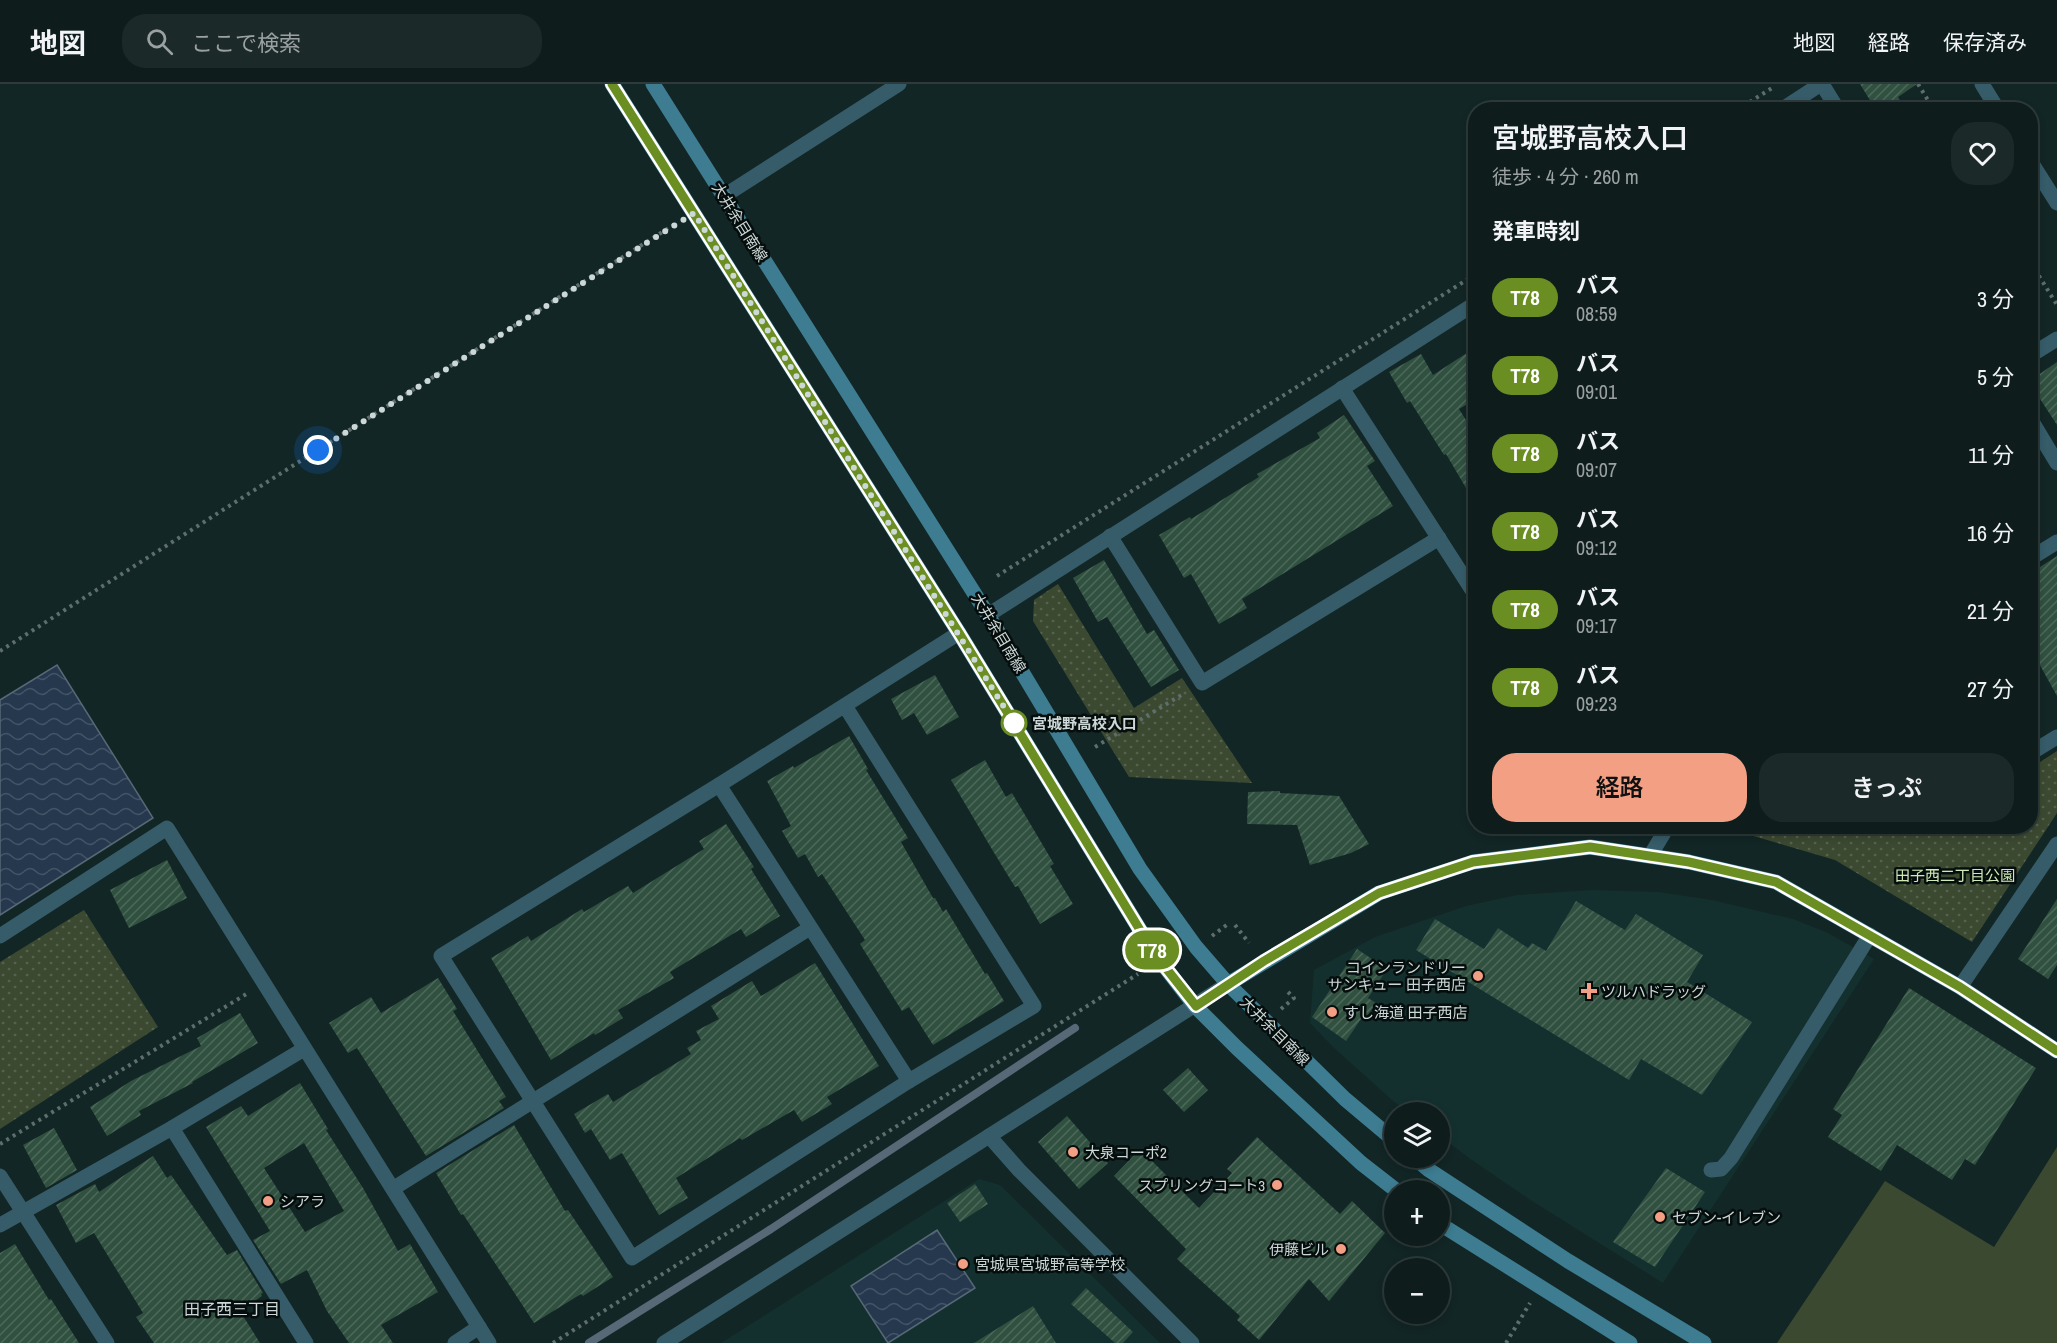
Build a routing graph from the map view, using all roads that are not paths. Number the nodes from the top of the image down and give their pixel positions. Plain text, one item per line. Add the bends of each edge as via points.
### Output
1 (612, 84) edge
2 (653, 84) edge
3 (900, 84) edge
4 (1822, 84) edge
5 (1982, 84) edge
6 (1794, 102) edge
7 (1833, 102) edge
8 (1993, 102) edge
9 (2038, 173) edge
10 (724, 196) junction
11 (2057, 203) edge
12 (1468, 308) edge
13 (2057, 339) edge
14 (2038, 351) edge
15 (1342, 388) junction
16 (2038, 432) edge
17 (2057, 463) edge
18 (1110, 536) junction
19 (1439, 538) junction
20 (2057, 542) edge
21 (2038, 554) edge
22 (1468, 583) edge
23 (988, 615) junction
24 (959, 633) junction
25 (845, 706) junction
26 (2057, 737) edge
27 (2038, 749) edge
28 (719, 785) junction
29 (1663, 834) edge
30 (2057, 844) edge
31 (1650, 856) junction
32 (810, 928) junction
33 (1870, 935) junction
34 (0, 936) edge
35 (1228, 984) junction
36 (1960, 987) junction
37 (1196, 1006) junction
38 (304, 1048) junction
39 (2057, 1051) edge
40 (909, 1081) junction
41 (534, 1100) junction
42 (172, 1128) junction
43 (1384, 1133) edge
44 (989, 1136) junction
45 (1427, 1168) edge
46 (1711, 1170) dead end
47 (0, 1176) edge
48 (1384, 1181) edge
49 (394, 1188) junction
50 (22, 1212) junction
51 (0, 1225) edge
52 (1450, 1230) edge
53 (479, 1327) junction
54 (107, 1343) edge
55 (306, 1343) edge
56 (455, 1343) edge
57 (489, 1343) edge
58 (664, 1343) edge
59 (1192, 1343) edge
60 (1630, 1343) edge
61 (1704, 1343) edge

1 - 24 street
2 - 10 street, 大井余目南線
3 - 10 street
4 - 6 street
4 - 7 street
5 - 8 street
9 - 11 street
10 - 23 street, 大井余目南線
12 - 15 street
13 - 14 street
15 - 18 street
15 - 19 street
16 - 17 street
18 - 19 street via 1202,682
18 - 23 street
19 - 22 street
20 - 21 street
23 - 35 street, 大井余目南線 via 1140,869
24 - 25 street
24 - 37 street via 1154,953
25 - 28 street
25 - 40 street via 1034,1006
26 - 27 street
28 - 32 street
28 - 41 street via 441,956
29 - 31 street
30 - 36 street
31 - 33 street via 1776,882
31 - 35 street via 1590,847 1473,862 1379,893
32 - 40 street
32 - 41 street
33 - 36 street
33 - 46 street via 1731,1158 1721,1169
34 - 38 street via 167,828
35 - 37 street
35 - 43 street, 大井余目南線 via 1345,1100
36 - 39 street
37 - 44 street
37 - 48 street
38 - 42 street
38 - 49 street
40 - 41 street via 632,1258
41 - 49 street
42 - 50 street
42 - 55 street
44 - 58 street
44 - 59 street
45 - 61 street via 1568,1261
47 - 50 street
49 - 53 street
50 - 51 street
50 - 54 street
52 - 60 street
53 - 56 street
53 - 57 street

